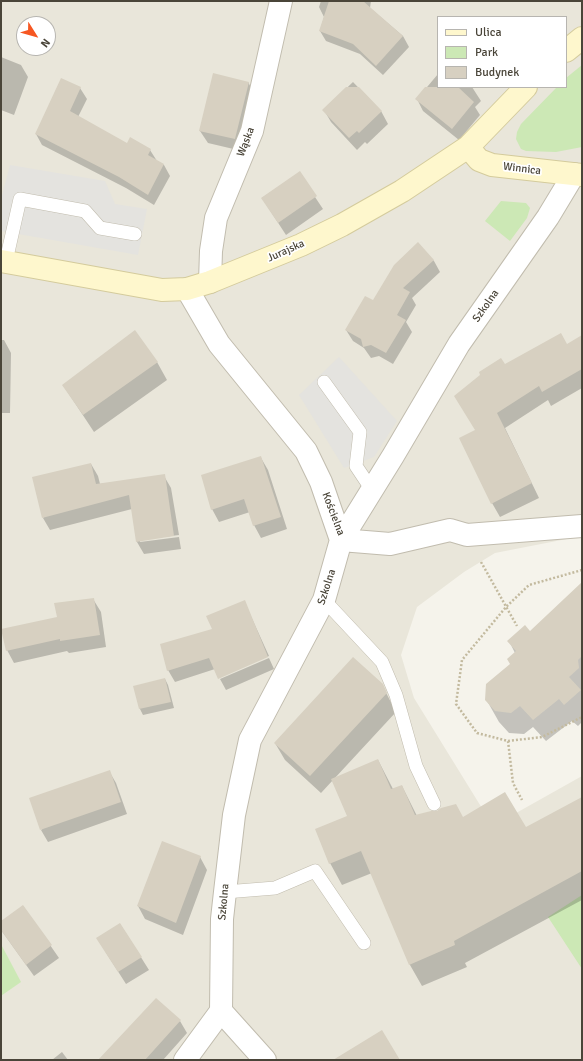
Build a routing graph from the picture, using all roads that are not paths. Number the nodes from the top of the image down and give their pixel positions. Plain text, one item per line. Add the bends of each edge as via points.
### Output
1 (281, 1) edge
2 (582, 38) edge
3 (567, 50) edge
4 (525, 88) edge
5 (468, 147) junction
6 (578, 175) edge
7 (135, 234) dead end
8 (3, 261) edge
9 (210, 282) junction
10 (187, 288) junction
11 (324, 382) dead end
12 (372, 490) junction
13 (582, 526) edge
14 (341, 540) junction
15 (324, 600) junction
16 (434, 804) dead end
17 (225, 892) junction
18 (364, 943) dead end
19 (222, 1011) junction
20 (185, 1060) edge
21 (265, 1060) edge

1 - 9 street, Wąska via 252,131 216,218
2 - 3 street
4 - 5 street, Jurajska
5 - 6 street, Winnica via 480,160 492,165
5 - 9 street, Jurajska via 402,191 342,225 258,264
6 - 12 street, Szkolna via 459,344
7 - 8 lane via 100,228 85,211 20,198
8 - 10 street, Jurajska via 162,290
9 - 10 street, Jurajska
10 - 14 street, Kościelna via 219,344 306,451 321,482
11 - 12 lane via 360,432 356,466
12 - 14 street, Szkolna
13 - 14 street, Kościelna via 466,535 450,530 390,544
14 - 15 street, Szkolna
15 - 16 lane via 382,662 396,695 416,766
15 - 17 street, Szkolna via 250,740 234,815
17 - 18 lane via 275,888 315,871
17 - 19 street, Szkolna via 222,919
19 - 20 street
19 - 21 street

